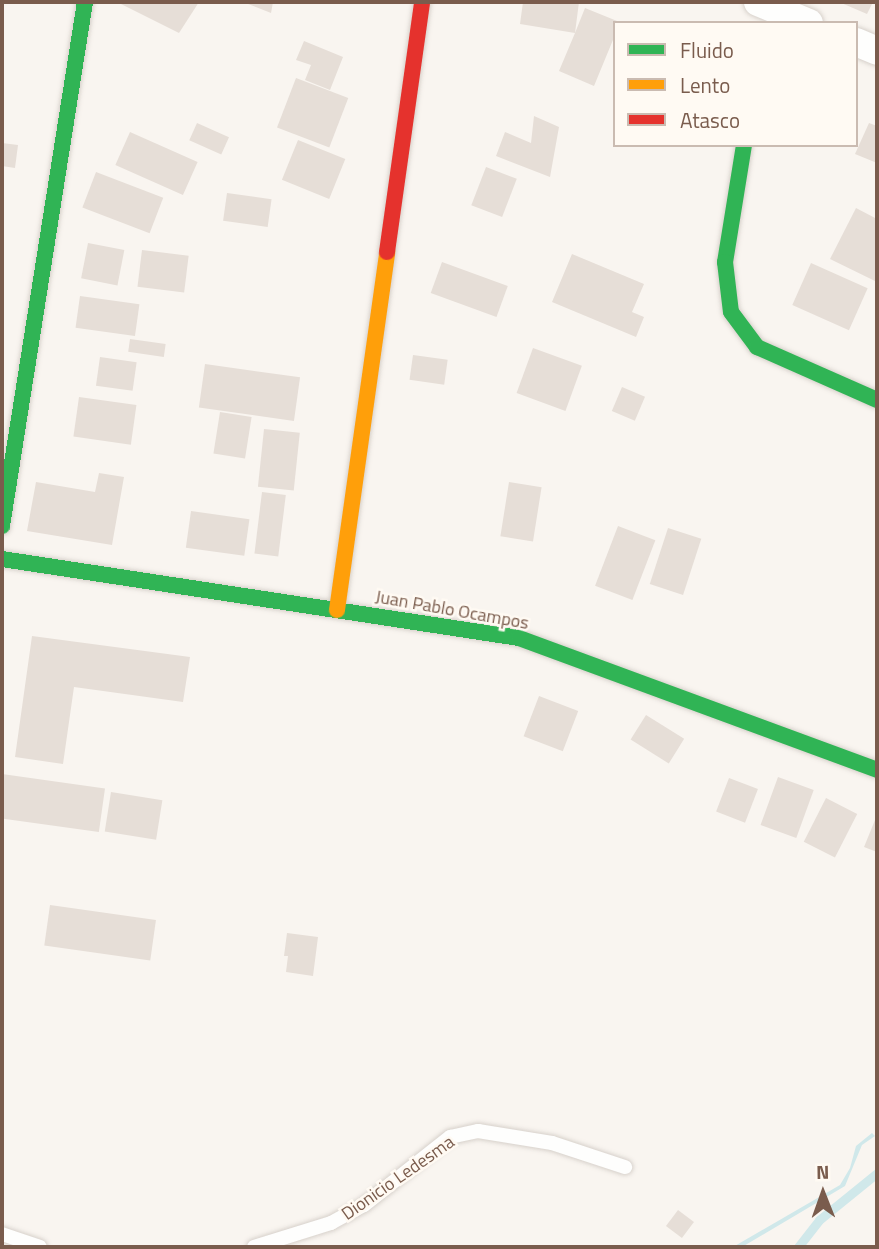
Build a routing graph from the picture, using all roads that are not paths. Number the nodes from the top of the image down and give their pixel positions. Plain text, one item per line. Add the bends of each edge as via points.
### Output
1 (85, 2) edge
2 (422, 2) edge
3 (764, 8) edge
4 (803, 21) edge
5 (858, 43) edge
6 (877, 51) edge
7 (744, 147) edge
8 (877, 400) edge
9 (2, 526) edge
10 (2, 559) edge
11 (337, 610) junction
12 (877, 770) edge
13 (625, 1167) dead end
14 (2, 1234) edge
15 (40, 1247) edge
16 (254, 1247) edge

1 - 9 street
2 - 11 street
3 - 4 street
5 - 6 street
7 - 8 street via 725,262 731,313 757,347
10 - 11 street, Juan Pablo Ocampos
11 - 12 street, Juan Pablo Ocampos via 519,638
13 - 16 lane, Dionicio Ledesma via 552,1143 478,1131 450,1137 364,1205 331,1223
14 - 15 lane

